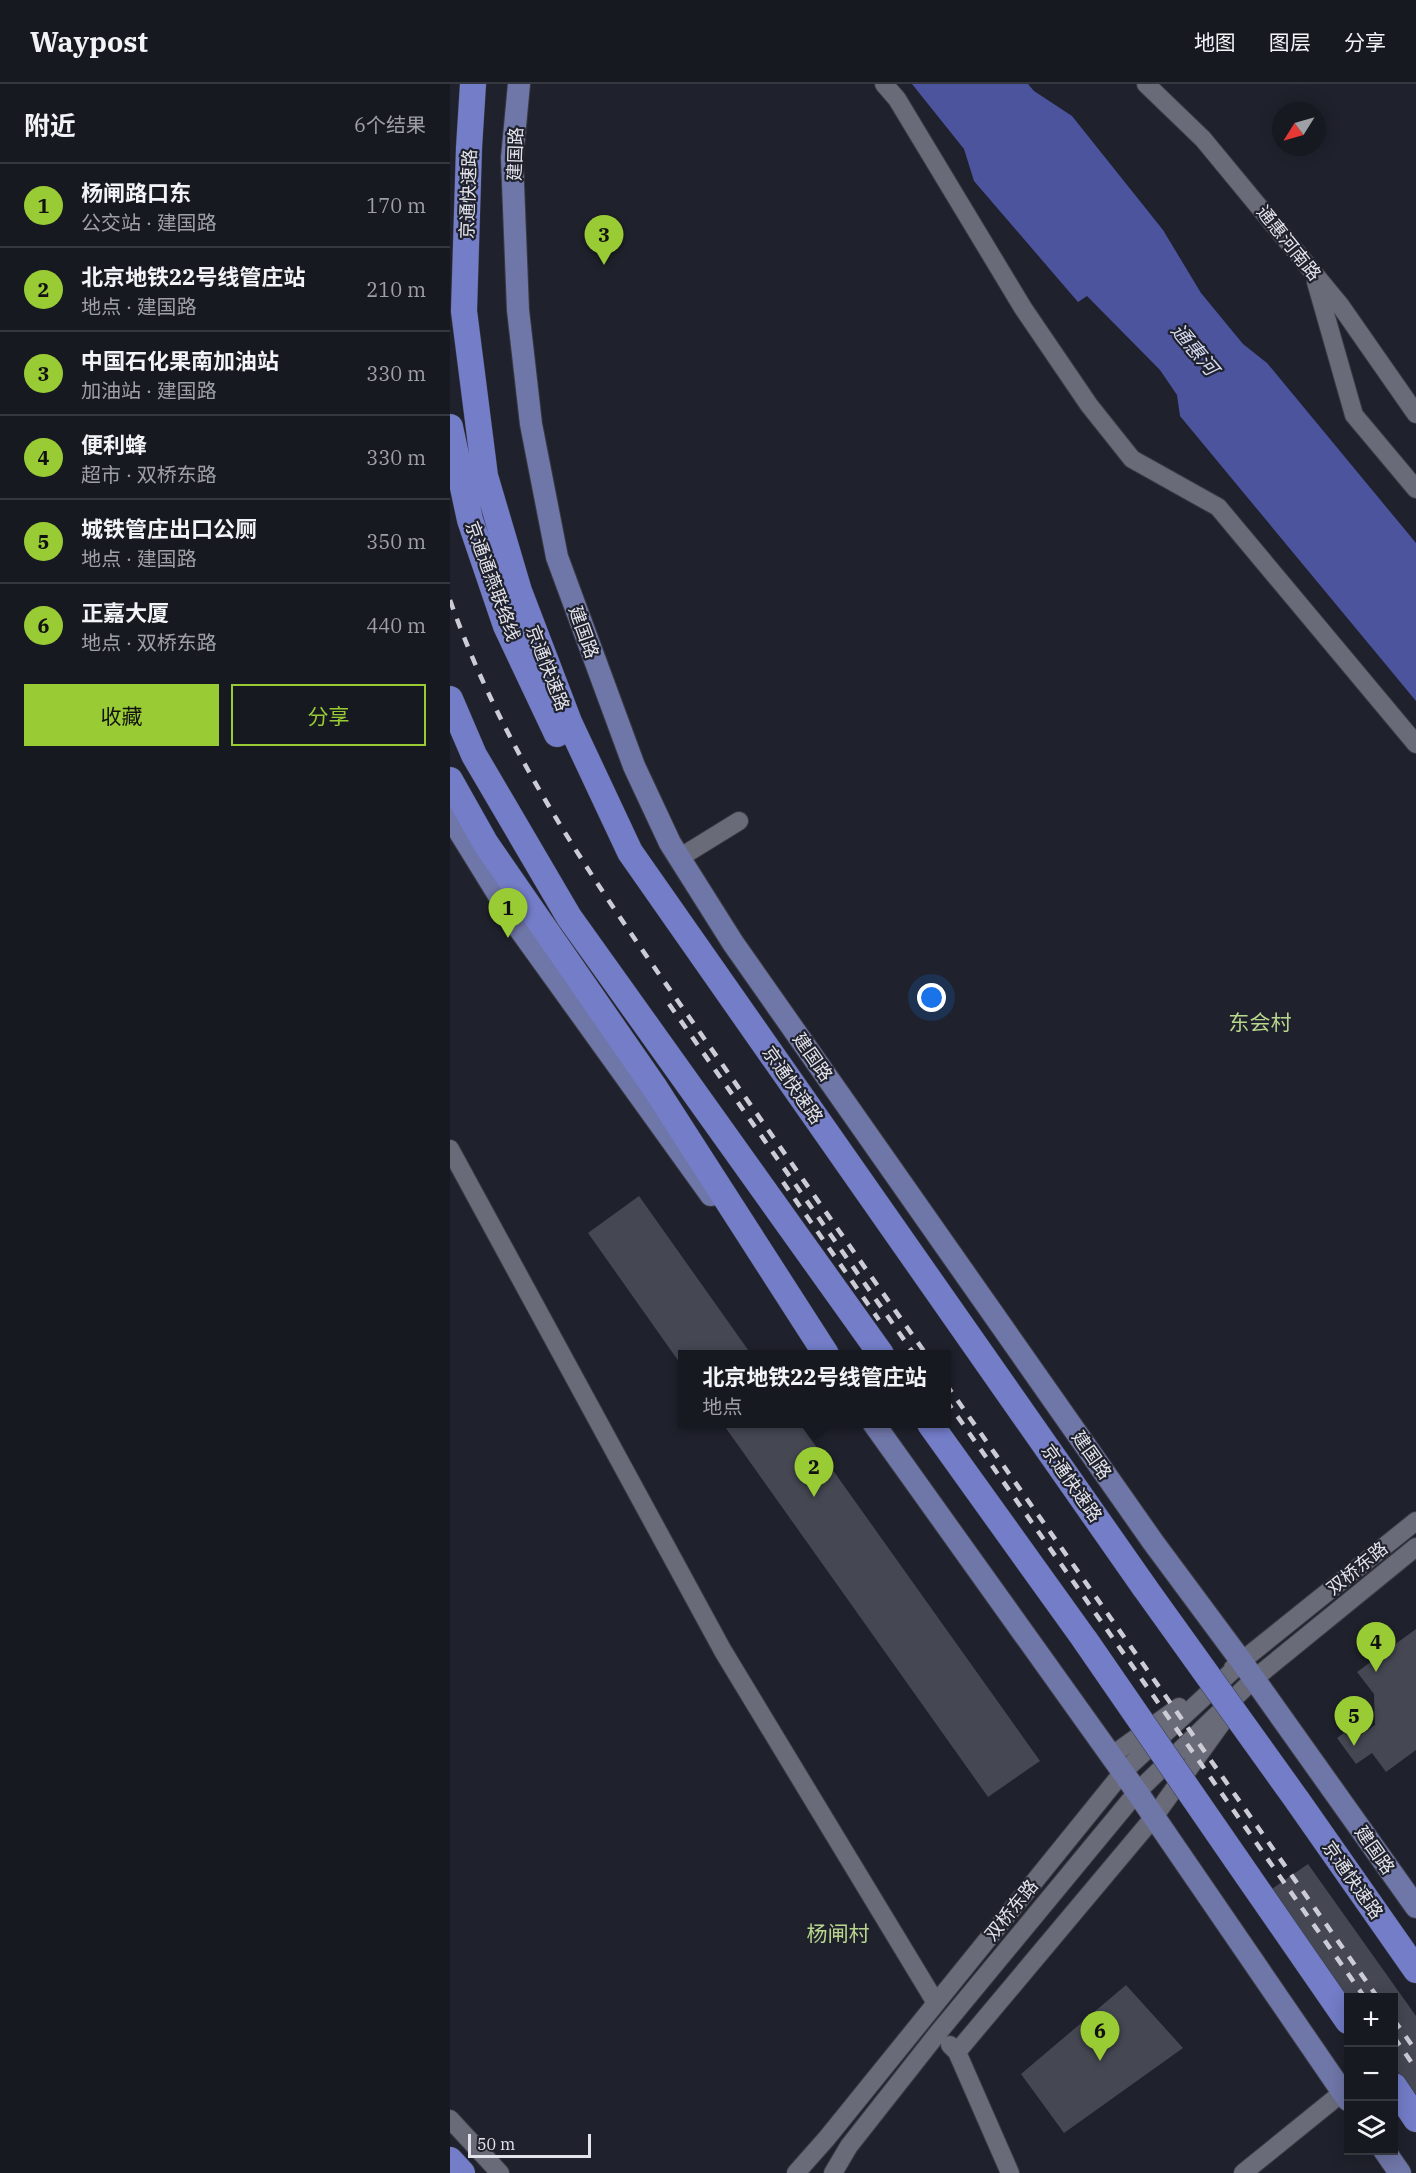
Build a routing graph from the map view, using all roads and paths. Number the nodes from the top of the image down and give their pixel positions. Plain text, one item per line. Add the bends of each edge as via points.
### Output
1 (473, 84) edge
2 (519, 84) edge
3 (884, 84) edge
4 (1146, 84) edge
5 (1313, 272) junction
6 (1416, 414) edge
7 (450, 427) edge
8 (1416, 489) edge
9 (450, 699) edge
10 (450, 742) edge
11 (1416, 744) edge
12 (450, 780) edge
13 (450, 816) edge
14 (739, 821) dead end
15 (630, 852) junction
16 (680, 858) junction
17 (569, 917) junction
18 (450, 1149) edge
19 (822, 1350) edge
20 (822, 1350) edge
21 (878, 1350) edge
22 (877, 1428) edge
23 (933, 1428) edge
24 (1416, 1521) edge
25 (1416, 1547) edge
26 (1248, 1670) junction
27 (1117, 1764) junction
28 (1137, 1792) junction
29 (1154, 1817) junction
30 (1416, 1907) edge
31 (1416, 1970) edge
32 (936, 2003) junction
33 (1344, 2015) edge
34 (938, 2033) junction
35 (957, 2052) junction
36 (1398, 2092) edge
37 (1344, 2093) edge
38 (1344, 2097) edge
39 (450, 2119) edge
40 (1416, 2119) edge
41 (1387, 2155) edge
42 (450, 2160) edge
43 (462, 2173) edge
44 (500, 2173) edge
45 (796, 2173) edge
46 (833, 2173) edge
47 (1010, 2173) edge
48 (1243, 2173) edge
49 (1400, 2173) edge

1 - 15 highway, 京通快速路 via 464,311 485,476 519,591 569,722
2 - 16 main road, 建国路 via 512,158 518,310 531,424 557,557 634,766
3 - 11 street via 956,193 1023,308 1089,405 1132,459 1218,507
4 - 5 street, 通惠河南路 via 1203,139
5 - 6 street, 通惠河南路
5 - 8 street via 1354,415
7 - 15 highway, 京通通燕联络线 via 470,520 506,626 559,738
9 - 17 highway via 474,755
10 - 17 highway via 467,774
12 - 19 highway via 486,844 655,1088
13 - 20 main road via 525,936
14 - 16 street
15 - 31 highway, 京通快速路, bridge
16 - 26 main road, 建国路 via 781,1010 1146,1532
17 - 21 highway
18 - 32 street via 723,1651
22 - 27 main road
23 - 33 highway, bridge via 1085,1640
24 - 26 street, 双桥东路
25 - 26 street, 双桥东路
26 - 27 street, 双桥东路
26 - 28 street, 双桥东路
26 - 29 street, 双桥东路
26 - 30 main road, 建国路
27 - 28 main road
27 - 32 street, 双桥东路
28 - 29 main road
28 - 34 street, 双桥东路
29 - 35 street, 双桥东路
29 - 37 main road
32 - 45 street, 双桥东路
34 - 35 street
34 - 46 street, 双桥东路 via 849,2146
35 - 47 street
36 - 40 highway
38 - 48 street
39 - 44 street
41 - 49 main road
42 - 43 highway

